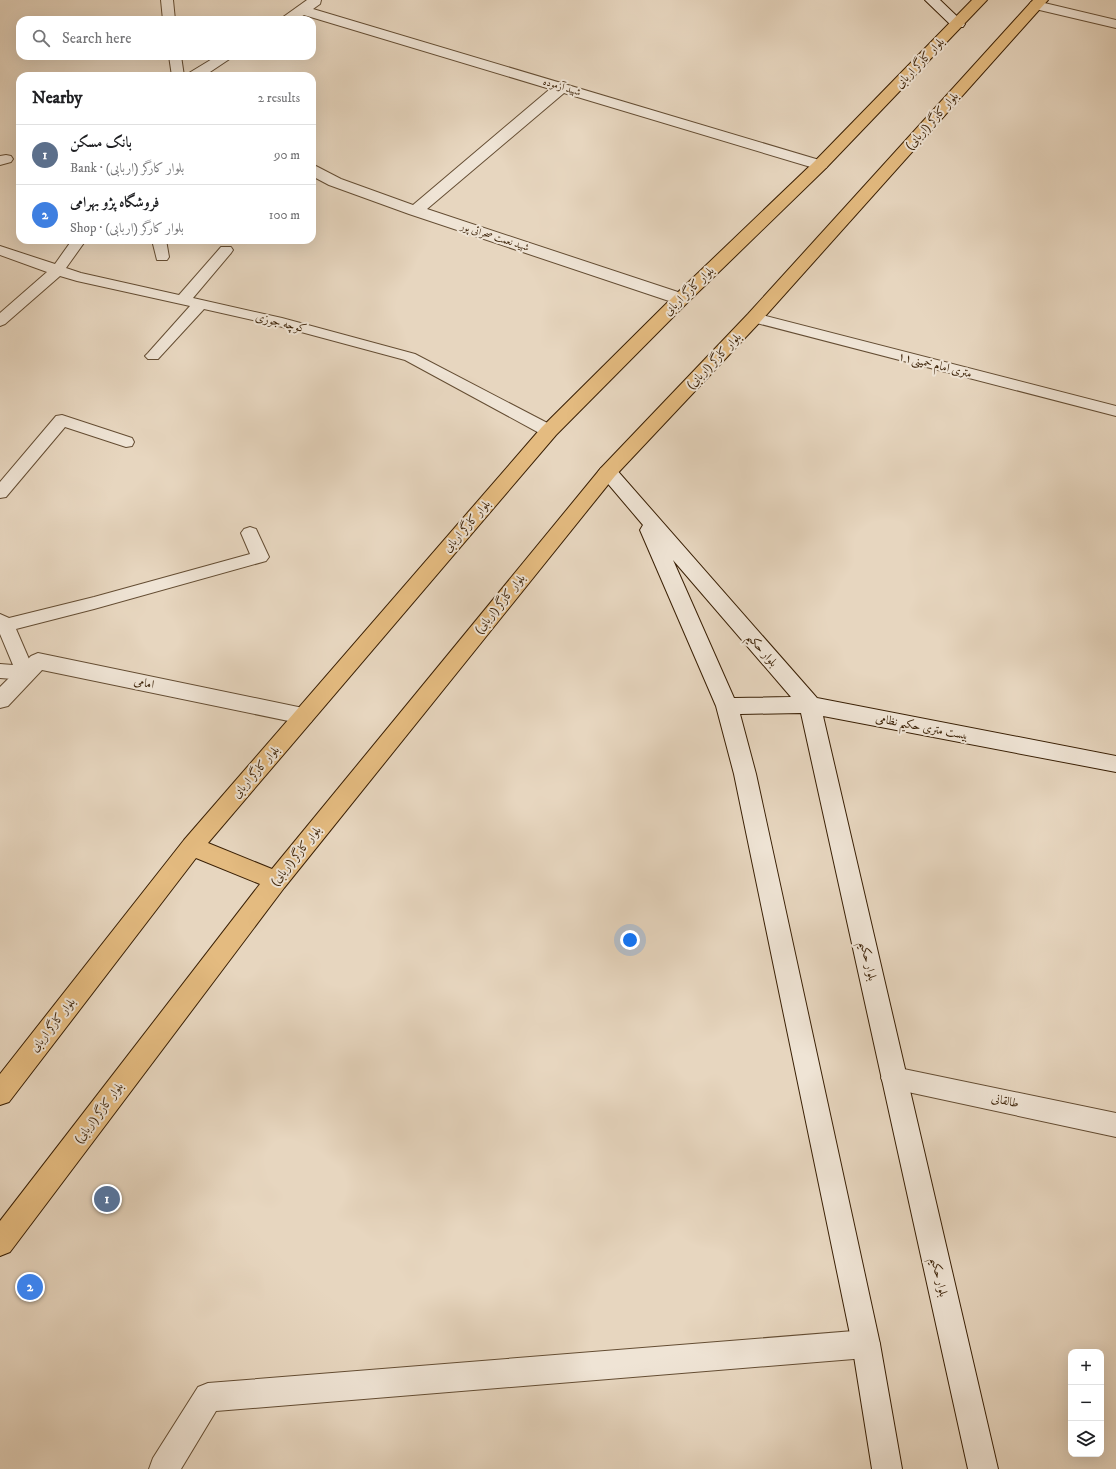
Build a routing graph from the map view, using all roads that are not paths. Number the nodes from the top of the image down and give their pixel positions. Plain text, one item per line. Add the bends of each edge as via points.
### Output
1 (167, 0) edge
2 (317, 0) edge
3 (932, 0) edge
4 (980, 0) edge
5 (1039, 3) edge
6 (303, 10) junction
7 (169, 16) edge
8 (293, 16) edge
9 (958, 24) junction
10 (1116, 24) edge
11 (176, 60) edge
12 (220, 60) edge
13 (177, 72) edge
14 (201, 72) edge
15 (562, 87) junction
16 (820, 165) junction
17 (316, 171) edge
18 (415, 211) junction
19 (76, 244) edge
20 (159, 244) edge
21 (0, 250) edge
22 (226, 250) dead end
23 (162, 257) dead end
24 (58, 270) junction
25 (680, 299) junction
26 (183, 300) junction
27 (202, 304) junction
28 (754, 318) junction
29 (0, 321) edge
30 (153, 356) dead end
31 (1116, 411) edge
32 (549, 431) junction
33 (126, 442) dead end
34 (608, 472) junction
35 (0, 493) edge
36 (641, 510) junction
37 (250, 533) dead end
38 (2, 622) edge
39 (0, 671) edge
40 (26, 673) junction
41 (0, 700) edge
42 (810, 705) junction
43 (727, 706) junction
44 (303, 716) junction
45 (1116, 764) edge
46 (192, 846) junction
47 (276, 881) junction
48 (894, 1078) junction
49 (0, 1094) edge
50 (1116, 1125) edge
51 (0, 1243) edge
52 (866, 1344) junction
53 (164, 1469) edge
54 (887, 1469) edge
55 (983, 1469) edge

1 - 7 lane
2 - 6 street
3 - 9 street
4 - 9 main road, بلوار کارگر اربابی
5 - 10 street
5 - 28 main road, بلوار کارگر (اربابی)
6 - 8 street
6 - 15 street, شهید آزموده
9 - 16 main road, بلوار کارگر اربابی
11 - 13 lane
12 - 14 street
15 - 16 street, شهید آزموده
15 - 18 street
16 - 25 main road, بلوار کارگر اربابی
17 - 18 street, شهید نعمت صحرائی پور via 335,182
18 - 25 street, شهید نعمت صحرائی پور
19 - 24 lane
20 - 23 lane
21 - 24 lane, کوچه جوزی
22 - 26 lane
24 - 26 lane, کوچه جوزی via 77,277
24 - 29 lane
25 - 32 main road, بلوار کارگر اربابی
26 - 27 lane, کوچه جوزی
27 - 30 lane
27 - 32 lane, کوچه جوزی via 277,321 410,357
28 - 31 lane, ۱۱متری امام خمینی
28 - 34 main road, بلوار کارگر (اربابی)
32 - 44 main road, بلوار کارگر اربابی
33 - 35 lane via 62,420
34 - 36 street, بلوار حکیم
34 - 47 main road, بلوار کارگر (اربابی)
36 - 42 street, بلوار حکیم
36 - 43 street, بلوار حکیم
37 - 38 lane via 260,557 94,604
38 - 40 lane
39 - 40 lane
40 - 41 street, امامی
40 - 44 street, امامی via 38,661
42 - 43 street, بیست متری حکیم نظامی
42 - 45 street, بیست متری حکیم نظامی
42 - 48 street, بلوار حکیم
43 - 52 street, بلوار حکیم via 745,774
44 - 46 main road, بلوار کارگر اربابی
46 - 47 main road
46 - 49 main road, بلوار کارگر اربابی
47 - 51 main road, بلوار کارگر (اربابی)
48 - 50 street, طالقانی
48 - 55 street, بلوار حکیم
52 - 53 street via 208,1397
52 - 54 street, بلوار حکیم

